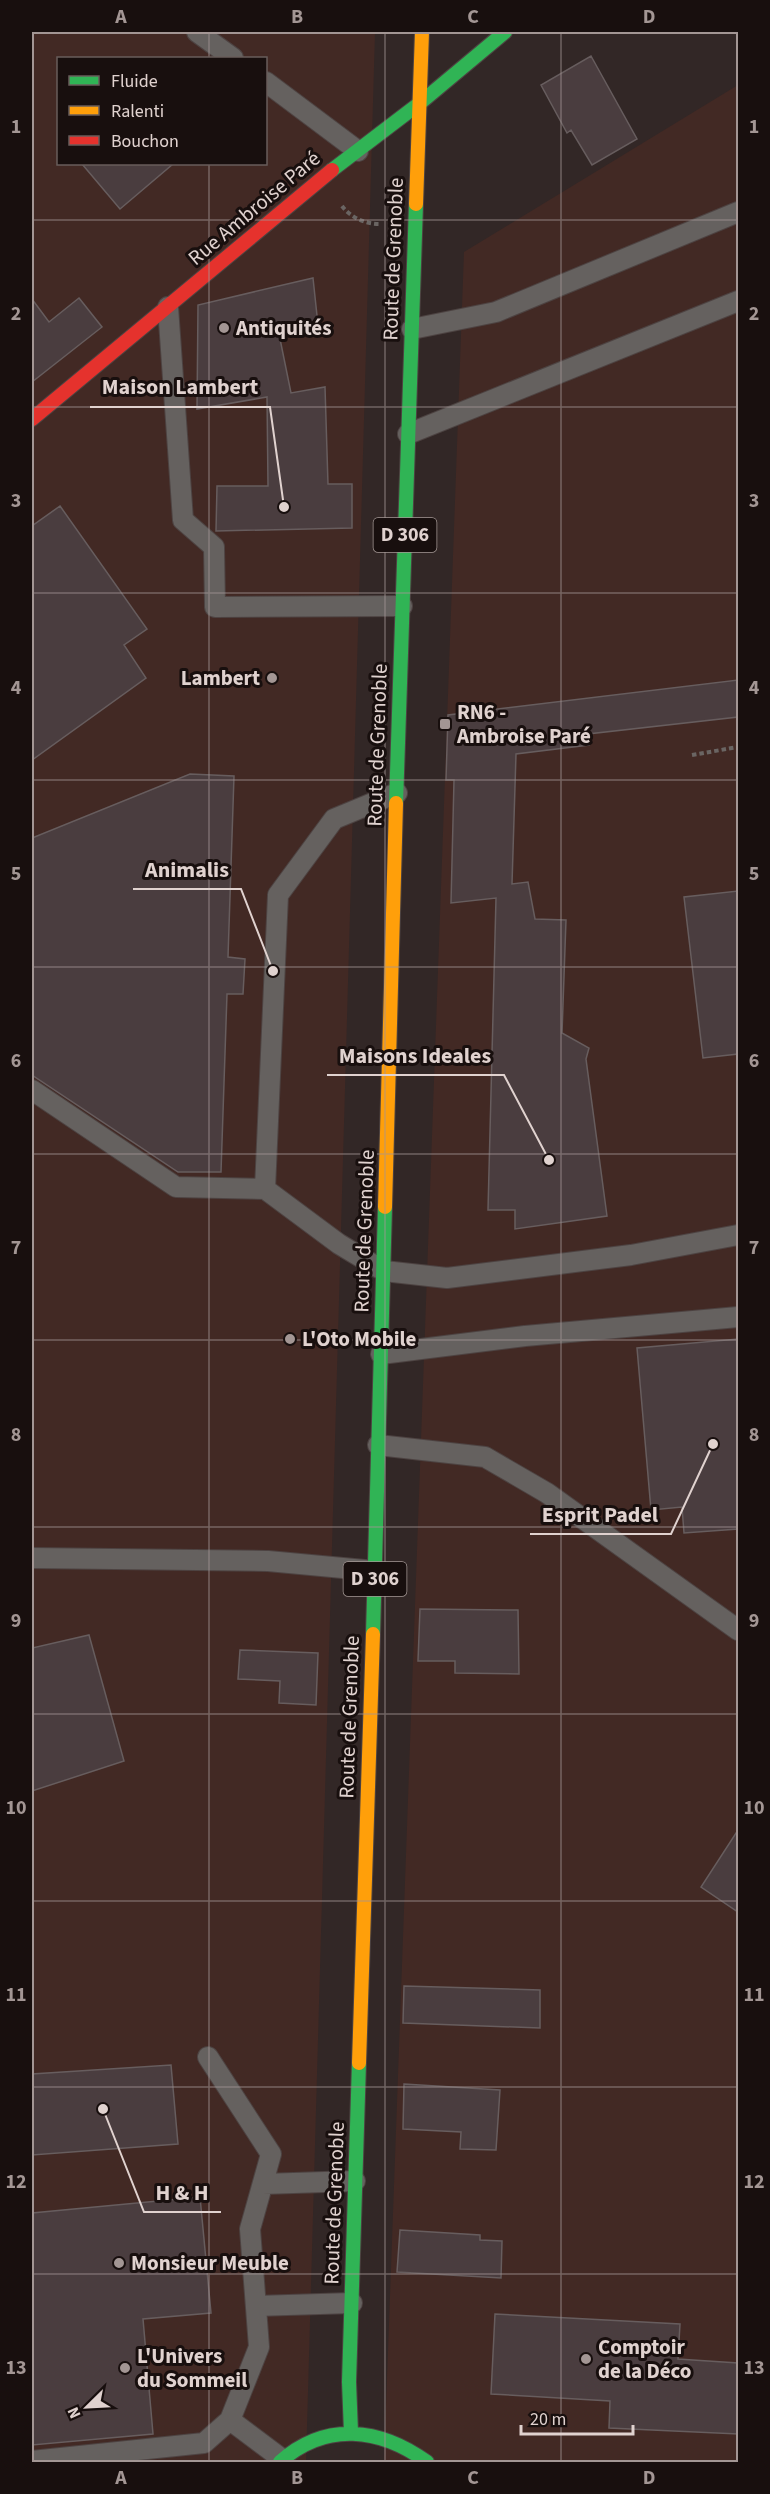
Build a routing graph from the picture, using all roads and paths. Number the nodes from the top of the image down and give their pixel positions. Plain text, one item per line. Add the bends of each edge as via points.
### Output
1 (197, 32) edge
2 (422, 32) edge
3 (504, 32) edge
4 (232, 57) edge
5 (267, 83) edge
6 (420, 103) junction
7 (358, 151) junction
8 (322, 178) junction
9 (738, 212) edge
10 (416, 224) junction
11 (738, 301) edge
12 (168, 307) junction
13 (412, 329) junction
14 (32, 419) edge
15 (408, 434) junction
16 (402, 606) junction
17 (738, 747) edge
18 (692, 755) dead end
19 (397, 793) junction
20 (32, 1090) edge
21 (266, 1189) junction
22 (738, 1235) edge
23 (384, 1271) junction
24 (738, 1317) edge
25 (381, 1354) junction
26 (378, 1444) junction
27 (32, 1558) edge
28 (375, 1571) junction
29 (738, 1630) edge
30 (208, 2057) dead end
31 (355, 2181) junction
32 (263, 2184) junction
33 (352, 2303) junction
34 (256, 2306) junction
35 (231, 2420) junction
36 (351, 2432) junction
37 (32, 2461) edge
38 (281, 2461) edge
39 (427, 2463) edge

1 - 4 lane
2 - 6 main road, Route de Grenoble / D 306
3 - 6 main road, Rue Ambroise Paré
5 - 7 lane
6 - 7 main road, Rue Ambroise Paré
6 - 10 main road, Route de Grenoble / D 306
7 - 8 main road, Rue Ambroise Paré
8 - 10 path via 347,212 369,224
8 - 12 main road, Rue Ambroise Paré
9 - 13 lane via 496,312
10 - 13 main road, Route de Grenoble / D 306
11 - 15 lane
12 - 14 main road, Rue Ambroise Paré
12 - 16 lane via 183,520 214,547 215,608
13 - 15 main road, Route de Grenoble / D 306
15 - 16 main road, Route de Grenoble / D 306
16 - 19 main road, Route de Grenoble / D 306
17 - 18 path
19 - 21 lane via 334,819 278,895
19 - 23 main road, Route de Grenoble / D 306
20 - 21 lane via 176,1187
21 - 23 lane via 339,1244
22 - 23 lane via 632,1255 447,1278
23 - 25 main road, Route de Grenoble / D 306
24 - 25 lane via 525,1336
25 - 26 main road, Route de Grenoble / D 306
26 - 28 main road, Route de Grenoble / D 306
26 - 29 lane via 485,1457 547,1493
27 - 28 lane via 268,1561
28 - 31 main road, Route de Grenoble / D 306
30 - 32 lane via 271,2154
31 - 32 lane
31 - 33 main road, Route de Grenoble / D 306
32 - 34 lane via 250,2229
33 - 34 lane
33 - 36 main road, Route de Grenoble / D 306
34 - 35 lane via 259,2347
35 - 37 lane via 204,2443
35 - 38 lane
36 - 38 main road via 314,2440
36 - 39 main road via 382,2436 411,2448

